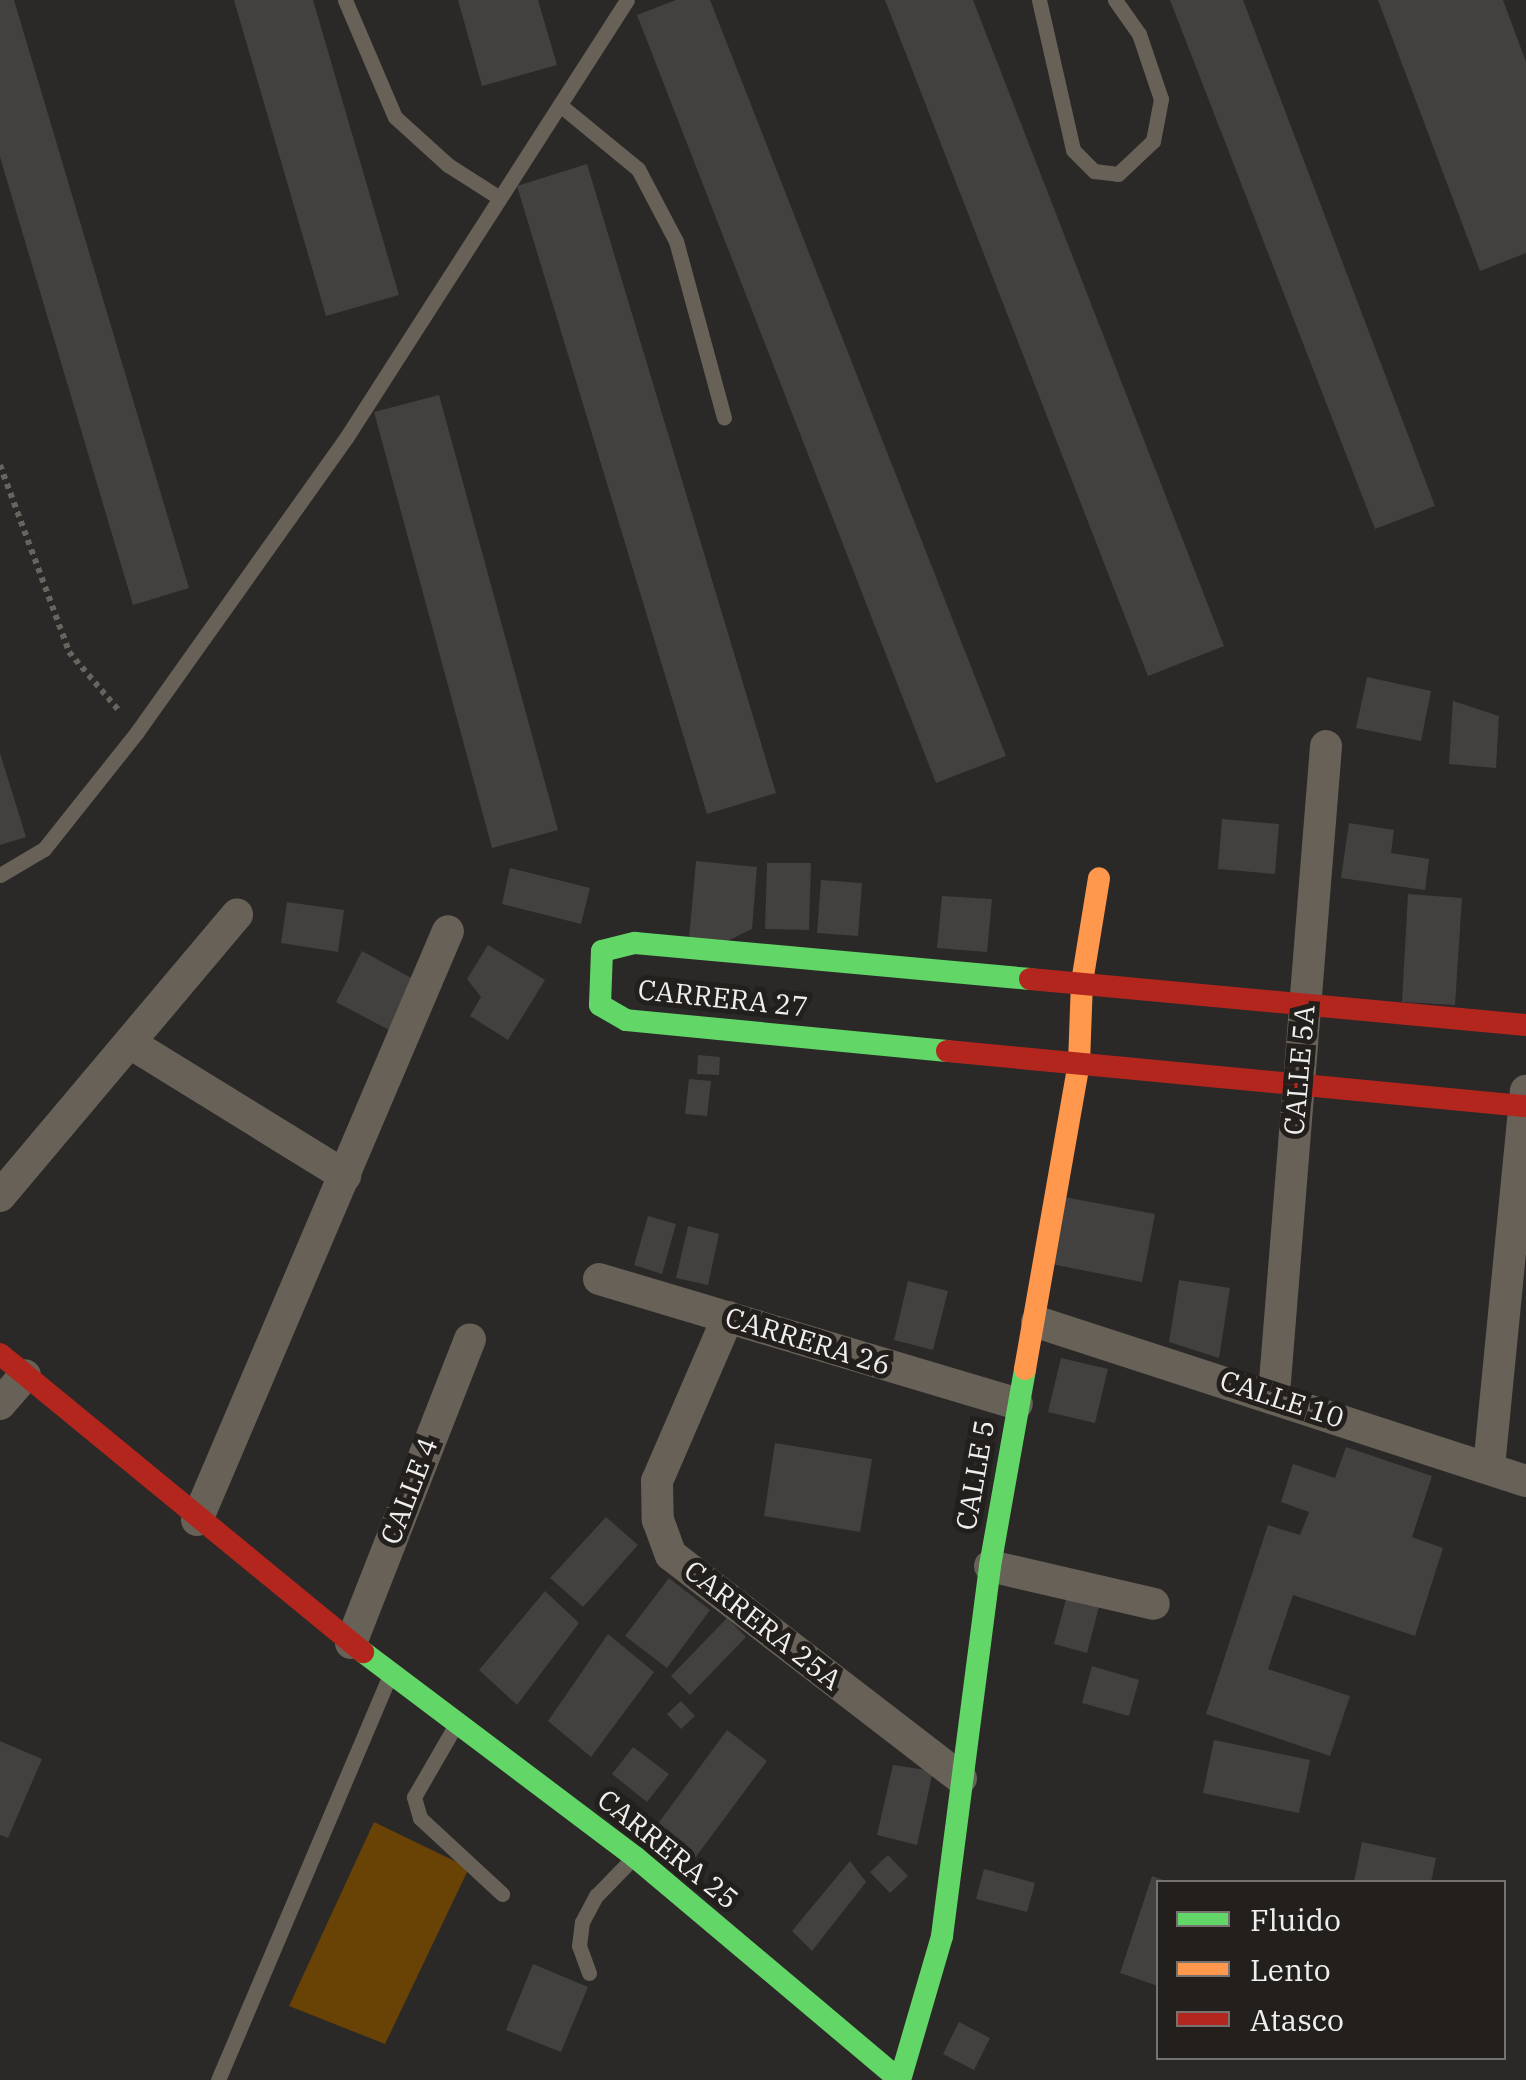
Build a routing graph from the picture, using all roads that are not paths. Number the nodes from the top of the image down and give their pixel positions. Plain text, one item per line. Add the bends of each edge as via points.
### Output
1 (344, 0) edge
2 (627, 0) edge
3 (1039, 0) edge
4 (1115, 0) edge
5 (560, 104) junction
6 (498, 197) junction
7 (724, 418) dead end
8 (1326, 746) dead end
9 (0, 875) edge
10 (1099, 878) dead end
11 (237, 915) dead end
12 (448, 931) dead end
13 (1082, 982) junction
14 (1305, 1006) junction
15 (1526, 1025) edge
16 (130, 1043) junction
17 (1079, 1064) junction
18 (1296, 1086) junction
19 (1525, 1098) edge
20 (346, 1176) junction
21 (0, 1196) edge
22 (599, 1279) dead end
23 (728, 1317) junction
24 (1037, 1322) junction
25 (470, 1340) dead end
26 (12, 1365) edge
27 (1274, 1394) junction
28 (0, 1404) edge
29 (1018, 1404) junction
30 (1489, 1467) junction
31 (1526, 1480) edge
32 (197, 1520) junction
33 (990, 1566) junction
34 (1154, 1604) dead end
35 (351, 1643) junction
36 (390, 1674) junction
37 (456, 1724) junction
38 (961, 1778) junction
39 (634, 1856) junction
40 (502, 1894) dead end
41 (588, 1973) dead end
42 (218, 2080) edge
43 (900, 2080) edge

1 - 6 lane via 395,117 448,165
2 - 5 lane
3 - 4 lane via 1073,150 1094,172 1118,174 1153,141 1161,99 1139,34
5 - 6 lane
5 - 7 lane via 638,170 676,241
6 - 9 lane via 346,438 137,732 44,849
8 - 14 street, CALLE 5A
10 - 13 street, CALLE 5
11 - 16 street
12 - 20 street
13 - 14 street, CARRERA 27
13 - 17 street, CALLE 5
13 - 17 street, CARRERA 27 via 635,943 602,951 596,979 600,1004 626,1020
14 - 15 street, CARRERA 27
14 - 18 street, CALLE 5A
16 - 20 street
16 - 21 street
17 - 18 street, CARRERA 27
17 - 24 street, CALLE 5
18 - 19 street, CARRERA 27
18 - 27 street, CALLE 5A
19 - 30 street
20 - 32 street
22 - 23 street, CARRERA 26
23 - 29 street, CARRERA 26
23 - 38 street, CARRERA 25A via 657,1481 658,1520 671,1555
24 - 27 street, CALLE 10
24 - 29 street, CALLE 5
25 - 35 street, CALLE 4
26 - 28 street
26 - 32 street, CARRERA 25
27 - 30 street, CALLE 10
29 - 33 street, CALLE 5
30 - 31 street, CALLE 10
32 - 35 street, CARRERA 25
33 - 34 street
33 - 38 street, CALLE 5
35 - 36 street, CARRERA 25
36 - 37 street, CARRERA 25
36 - 42 lane
37 - 39 street, CARRERA 25
37 - 40 lane via 414,1798 420,1818
38 - 43 street, CALLE 5 via 942,1936
39 - 41 lane via 596,1896 582,1922
39 - 43 street, CARRERA 25

